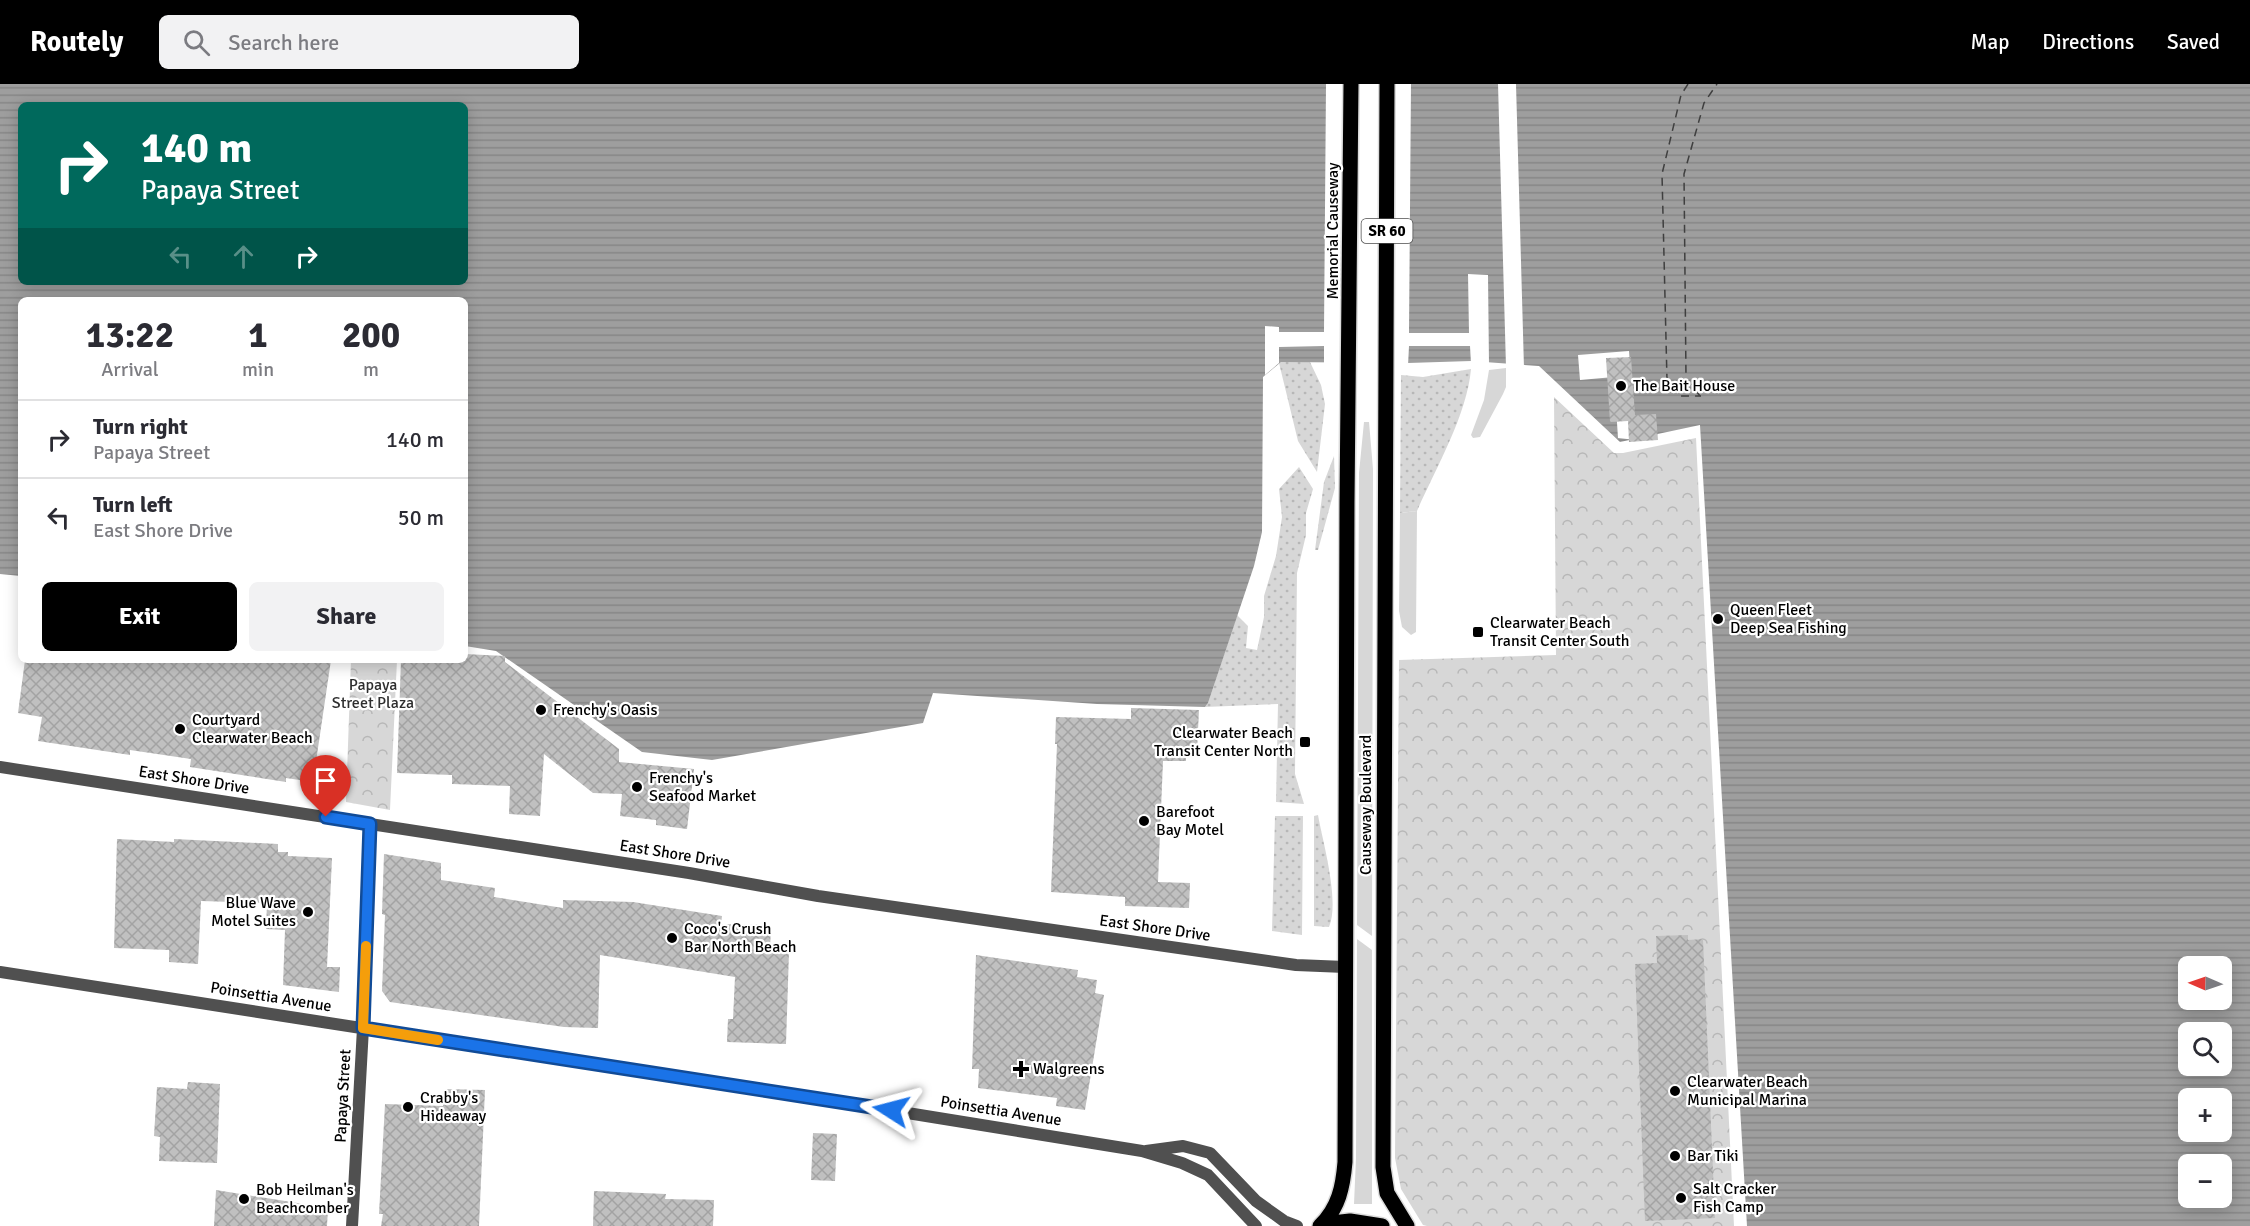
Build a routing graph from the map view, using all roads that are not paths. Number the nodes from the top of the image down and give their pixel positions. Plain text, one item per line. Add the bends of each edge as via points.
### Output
1 (1351, 84) edge
2 (1387, 84) edge
3 (1350, 377) joint
4 (0, 767) edge
5 (370, 824) junction
6 (1345, 967) junction
7 (0, 972) edge
8 (363, 1028) junction
9 (1142, 1151) junction
10 (1321, 1225) edge
11 (352, 1226) edge
12 (1256, 1226) edge
13 (1297, 1226) edge
14 (1382, 1226) edge
15 (1407, 1226) edge

1 - 3 main road, Memorial Causeway / SR 60
2 - 15 main road, Causeway Boulevard / SR 60 via 1383,1167 1387,1193
3 - 6 main road, Causeway Boulevard
4 - 5 street, East Shore Drive
5 - 6 street, East Shore Drive via 908,909 1296,965
5 - 8 street, Papaya Street
6 - 10 main road, Causeway Boulevard via 1343,1188
7 - 8 street, Poinsettia Avenue
8 - 9 street, Poinsettia Avenue
8 - 11 street, Papaya Street
9 - 12 street, Poinsettia Avenue via 1208,1175
9 - 13 street, Poinsettia Avenue via 1183,1146 1210,1154 1256,1201
10 - 14 main road via 1350,1221

